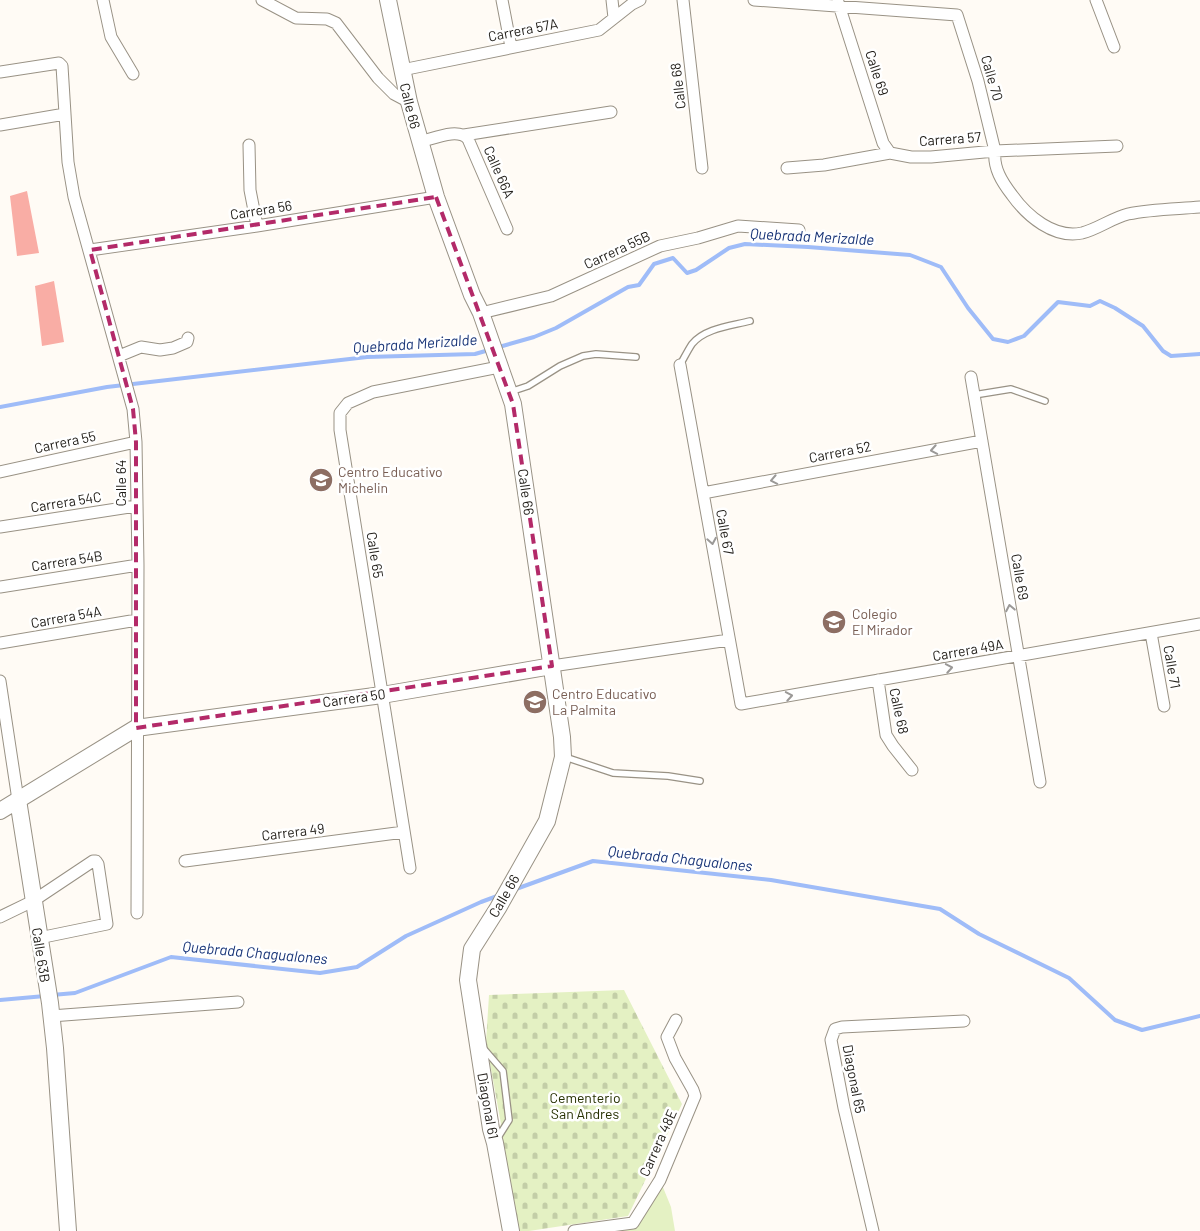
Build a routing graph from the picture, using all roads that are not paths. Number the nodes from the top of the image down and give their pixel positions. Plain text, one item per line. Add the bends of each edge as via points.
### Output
1 (103, 0) edge
2 (262, 0) edge
3 (388, 0) edge
4 (502, 0) edge
5 (612, 0) edge
6 (640, 0) edge
7 (683, 0) edge
8 (754, 0) edge
9 (1096, 0) edge
10 (839, 3) edge
11 (614, 18) junction
12 (511, 47) junction
13 (1114, 47) dead end
14 (402, 70) junction
15 (0, 72) edge
16 (133, 74) dead end
17 (409, 102) junction
18 (611, 112) dead end
19 (65, 114) junction
20 (0, 125) edge
21 (461, 134) junction
22 (419, 142) junction
23 (249, 145) dead end
24 (1117, 146) dead end
25 (995, 151) junction
26 (890, 153) junction
27 (702, 168) dead end
28 (787, 168) dead end
29 (436, 197) junction
30 (1200, 207) edge
31 (257, 226) junction
32 (507, 229) dead end
33 (799, 230) dead end
34 (90, 250) junction
35 (481, 313) junction
36 (750, 321) dead end
37 (188, 338) dead end
38 (119, 356) junction
39 (636, 357) dead end
40 (680, 365) joint
41 (499, 366) junction
42 (971, 377) dead end
43 (508, 393) junction
44 (974, 395) junction
45 (1045, 401) dead end
46 (982, 441) junction
47 (136, 442) junction
48 (0, 472) edge
49 (703, 493) junction
50 (136, 506) junction
51 (0, 528) edge
52 (138, 565) junction
53 (0, 587) edge
54 (137, 620) junction
55 (1200, 624) edge
56 (1151, 633) junction
57 (730, 640) junction
58 (0, 643) edge
59 (1020, 656) junction
60 (552, 666) junction
61 (878, 680) junction
62 (0, 681) edge
63 (382, 694) junction
64 (741, 704) joint
65 (1164, 706) dead end
66 (3, 726) edge
67 (136, 728) junction
68 (563, 757) junction
69 (912, 770) dead end
70 (700, 781) dead end
71 (1040, 782) dead end
72 (18, 800) junction
73 (0, 811) edge
74 (404, 832) junction
75 (185, 861) dead end
76 (410, 868) dead end
77 (33, 901) junction
78 (137, 913) dead end
79 (0, 918) edge
80 (39, 938) junction
81 (468, 980) joint
82 (238, 1002) dead end
83 (50, 1010) junction
84 (676, 1020) dead end
85 (964, 1021) dead end
86 (68, 1231) edge
87 (511, 1231) edge
88 (574, 1231) edge
89 (873, 1231) edge

1 - 16 street via 111,37
2 - 17 street via 296,18 327,19 336,23 378,78 394,94
3 - 14 street, Calle 66
4 - 12 street
5 - 11 street
6 - 11 street, Carrera 57A
7 - 27 street, Calle 68
8 - 10 street
9 - 13 street
10 - 25 street, Calle 70 via 956,15 978,81
10 - 26 street, Calle 69 via 883,143
11 - 12 street, Carrera 57A via 599,30
12 - 14 street, Carrera 57A
14 - 17 street, Calle 66
15 - 19 street, Calle 64 via 59,62 62,66
17 - 22 street, Calle 66
18 - 21 street
19 - 20 street
19 - 34 street, Calle 64 via 74,197
21 - 22 street
21 - 32 street, Calle 66A via 468,139
22 - 29 street, Calle 66
23 - 31 street via 250,190
24 - 25 street, Carrera 57
25 - 26 street, Carrera 57 via 931,157
25 - 30 street, Calle 70 via 994,159 1002,183 1031,216 1055,230 1082,233 1126,215
26 - 28 street, Carrera 57
29 - 31 street, Carrera 56
29 - 35 street, Calle 66
31 - 34 street, Carrera 56
33 - 35 street, Carrera 55B via 738,226 660,246 551,296
34 - 38 street, Calle 64
35 - 41 street, Calle 66
36 - 40 lane via 700,336
37 - 38 street via 187,342 173,348 140,347
38 - 47 street, Calle 64 via 133,410
39 - 43 lane via 583,356 528,386
40 - 49 street, Calle 67
41 - 43 street, Calle 66
41 - 63 street, Calle 65 via 373,392 348,403 340,413 340,430
42 - 44 street, Calle 69
43 - 60 street, Calle 66 via 513,404
44 - 45 lane via 1011,389
44 - 46 street, Calle 69
46 -> 49 street, Carrera 52
59 -> 46 street, Calle 69
47 - 48 street, Carrera 55
47 - 50 street, Calle 64
49 -> 57 street, Calle 67
50 - 51 street, Carrera 54C
50 - 52 street, Calle 64
52 - 53 street, Carrera 54B
52 - 54 street, Calle 64
54 - 58 street, Carrera 54A
54 - 67 street, Calle 64
55 - 56 street, Carrera 49A
56 - 59 street, Carrera 49A
56 - 65 street, Calle 71
57 - 60 street, Carrera 50
57 - 64 street, Calle 67
61 -> 59 street, Carrera 49A
59 - 71 street, Calle 69
60 - 63 street, Carrera 50
60 - 68 street, Calle 66
64 -> 61 street, Carrera 49A
61 - 69 street, Calle 68 via 886,735
62 - 66 street, Calle 63B
63 - 67 street, Carrera 50
63 - 74 street, Calle 65
66 - 72 street, Calle 63B
67 - 72 street, Carrera 50
67 - 78 street, Calle 64
68 - 70 lane via 613,773
68 - 81 street, Calle 66 via 547,821 472,949
72 - 73 street, Carrera 50
72 - 77 street, Calle 63B
74 - 75 street, Carrera 49
74 - 76 street, Calle 65
77 - 79 street
77 - 80 street, Calle 63B
77 - 80 street via 96,861 107,924
80 - 83 street, Calle 63B
81 - 87 street, Diagonal 61
82 - 83 street
83 - 86 street, Calle 63B
84 - 88 street, Carrera 48E via 667,1038 695,1096 660,1180 632,1223
85 - 89 street, Diagonal 65 via 842,1027 835,1030 831,1040

